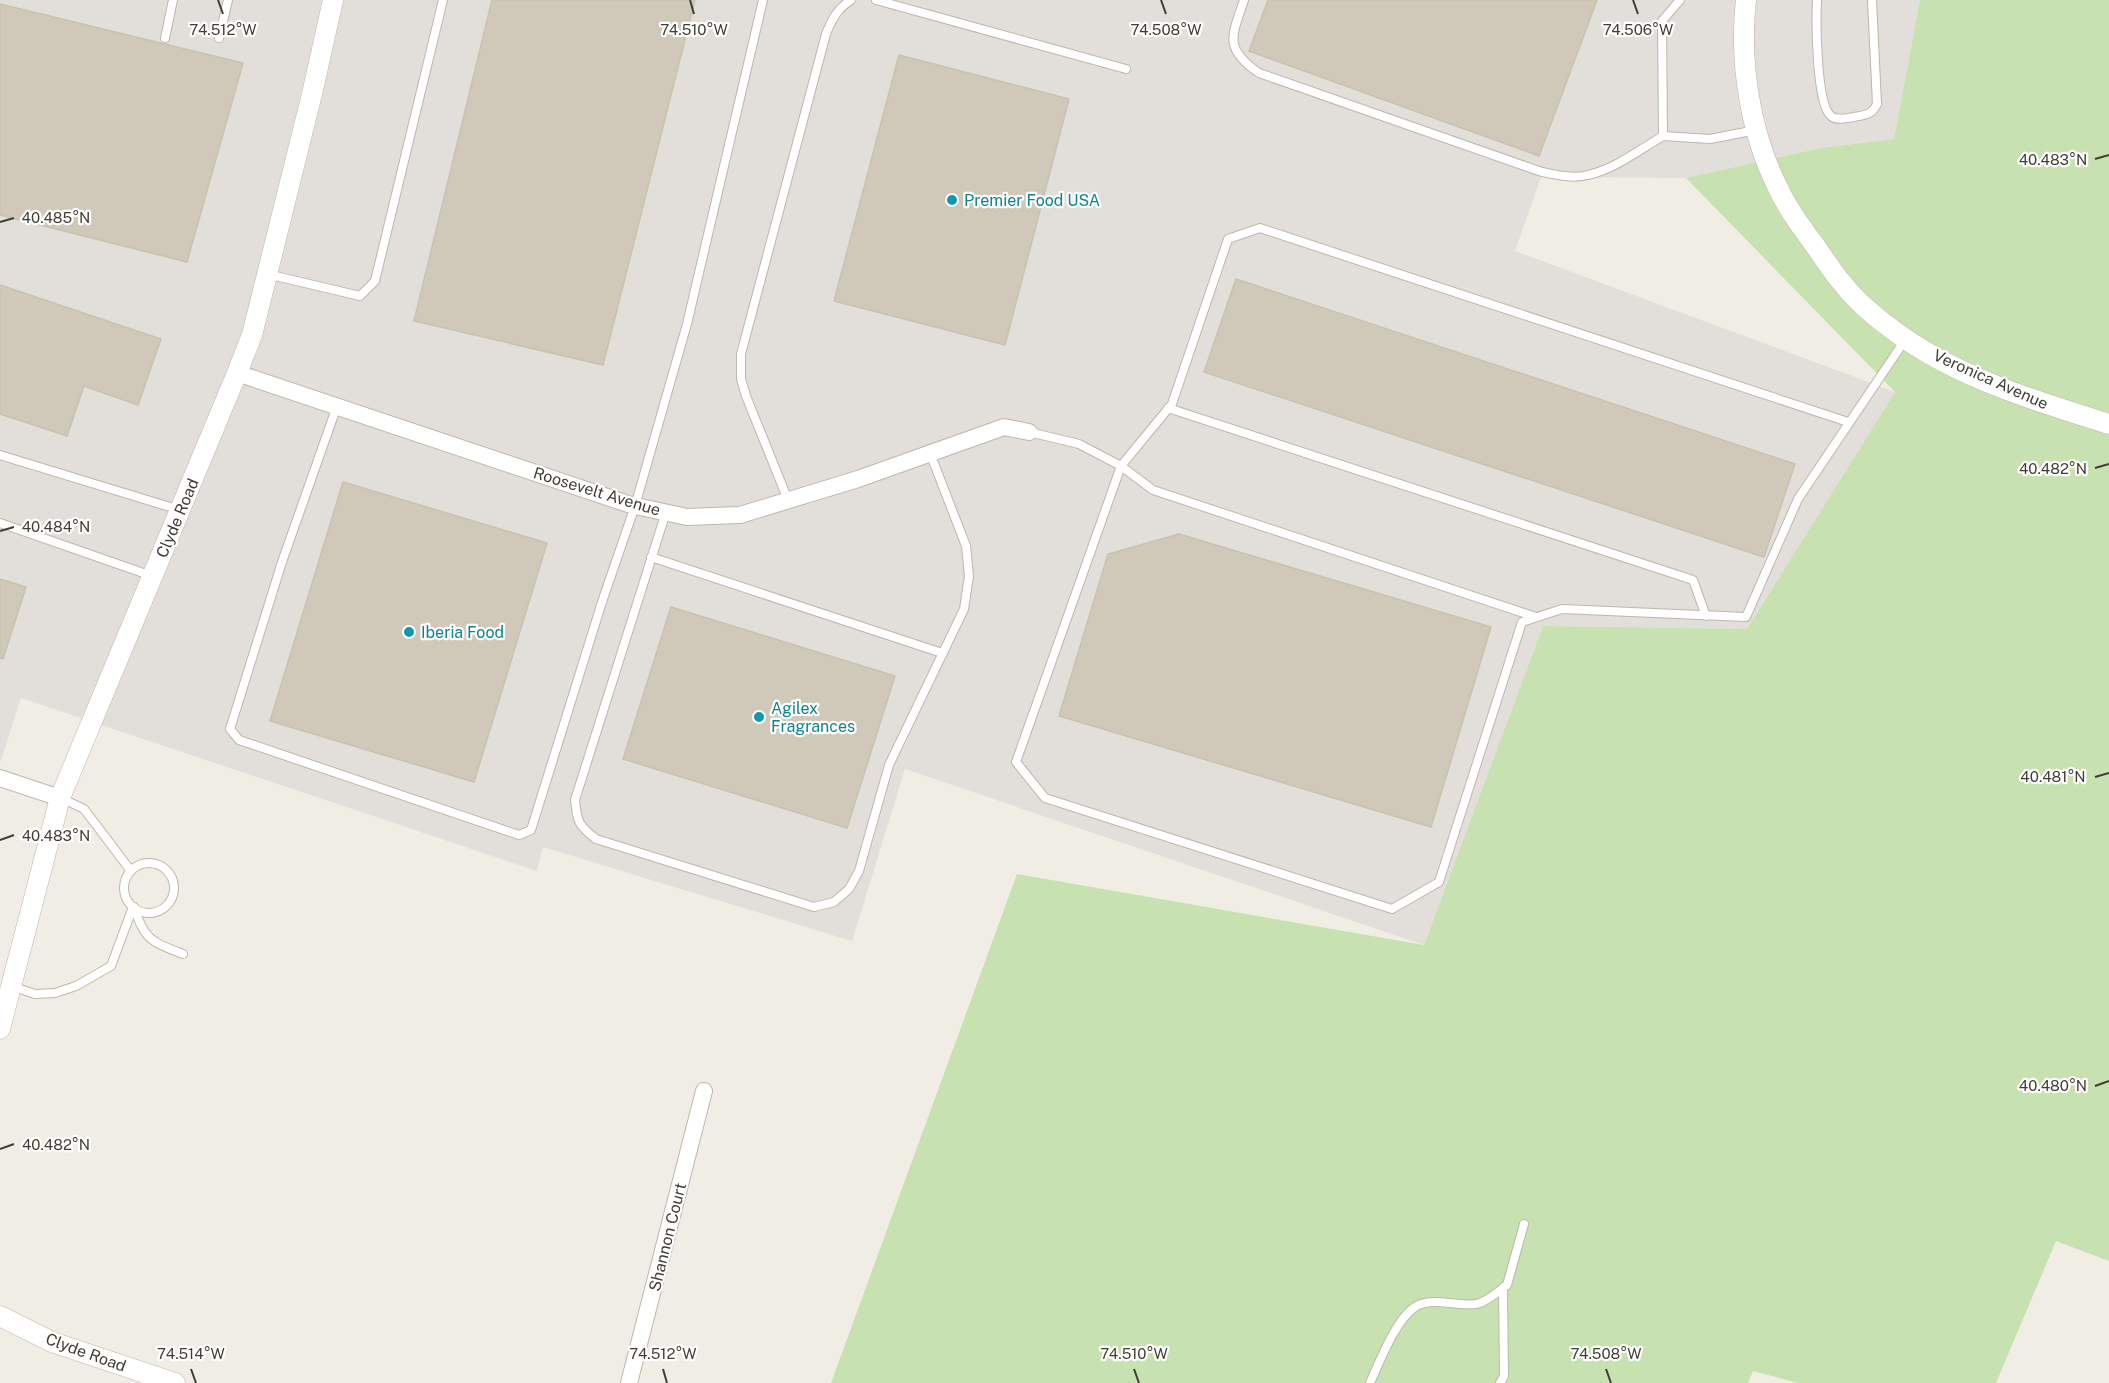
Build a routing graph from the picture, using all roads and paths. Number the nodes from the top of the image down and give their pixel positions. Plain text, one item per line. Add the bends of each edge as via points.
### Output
1 (173, 0) edge
2 (228, 0) edge
3 (333, 0) edge
4 (443, 0) edge
5 (763, 0) edge
6 (851, 0) edge
7 (876, 0) edge
8 (1244, 0) edge
9 (1680, 0) edge
10 (1746, 0) edge
11 (1817, 0) edge
12 (1872, 0) edge
13 (165, 38) dead end
14 (219, 38) dead end
15 (1126, 69) dead end
16 (1756, 130) junction
17 (1663, 136) junction
18 (267, 274) junction
19 (1906, 339) junction
20 (237, 373) junction
21 (337, 406) junction
22 (1168, 408) junction
23 (1848, 423) junction
24 (2109, 424) edge
25 (1029, 432) joint
26 (930, 453) junction
27 (0, 455) edge
28 (1121, 466) junction
29 (788, 500) junction
30 (635, 506) junction
31 (180, 510) junction
32 (666, 512) junction
33 (0, 523) edge
34 (651, 558) junction
35 (153, 576) junction
36 (1706, 616) junction
37 (1536, 617) junction
38 (942, 653) junction
39 (0, 778) edge
40 (60, 798) junction
41 (131, 871) junction
42 (134, 907) junction
43 (183, 954) dead end
44 (11, 986) junction
45 (0, 1029) edge
46 (704, 1091) dead end
47 (1524, 1224) dead end
48 (1503, 1288) junction
49 (0, 1316) edge
50 (175, 1383) edge
51 (629, 1383) edge
52 (1370, 1383) edge
53 (1500, 1383) edge

1 - 13 lane
2 - 14 lane
3 - 18 street, Clyde Road
4 - 18 lane via 375,281 360,296
5 - 30 lane via 687,324
6 - 29 lane via 833,16 826,34 741,354 746,396
7 - 15 lane
8 - 17 lane via 1233,32 1234,49 1258,73 1542,172 1587,176 1611,167
9 - 17 lane via 1662,21
10 - 16 street, Veronica Avenue via 1746,73
11 - 12 lane via 1815,29 1825,108 1839,119 1866,115 1877,105
16 - 17 lane via 1710,139
16 - 19 street, Veronica Avenue via 1776,186 1798,223 1843,285
18 - 20 street, Clyde Road via 252,335
19 - 23 lane
19 - 24 street, Veronica Avenue via 1950,364 2032,400
20 - 21 street, Roosevelt Avenue
20 - 31 street, Clyde Road
21 - 30 street, Roosevelt Avenue
21 - 30 lane via 282,562 230,729 239,740 497,827 519,834 531,830
22 - 23 lane via 1228,239 1260,228
22 - 28 lane
22 - 36 lane via 1692,580
23 - 36 lane via 1798,499 1746,617
25 - 26 street, Roosevelt Avenue via 1004,427
25 - 28 lane via 1079,444
26 - 29 street, Roosevelt Avenue
26 - 38 lane via 966,546 969,576 964,609
27 - 31 lane
28 - 37 lane via 1153,490
28 - 37 lane via 1016,762 1045,798 1392,909 1439,882 1522,622
29 - 32 street, Roosevelt Avenue via 740,515 687,517
30 - 32 street, Roosevelt Avenue
31 - 35 street, Clyde Road
32 - 34 lane
33 - 35 lane
34 - 38 lane
34 - 38 lane via 576,800 581,827 596,839 814,907 834,902 849,889 859,871 889,765
35 - 40 street, Clyde Road
36 - 37 lane via 1562,609
39 - 40 street
40 - 41 lane via 84,809
40 - 44 street, Clyde Road
41 - 42 lane via 126,878 125,894
41 - 42 lane via 145,863 161,866 174,886 170,902 157,911
42 - 43 lane via 140,929 156,944
42 - 44 lane via 111,966 55,993 35,994
44 - 45 street, Clyde Road
46 - 51 street, Shannon Court
47 - 48 lane
48 - 52 lane via 1478,1304 1415,1307 1386,1347
48 - 53 lane via 1504,1376
49 - 50 street, Clyde Road via 52,1342

